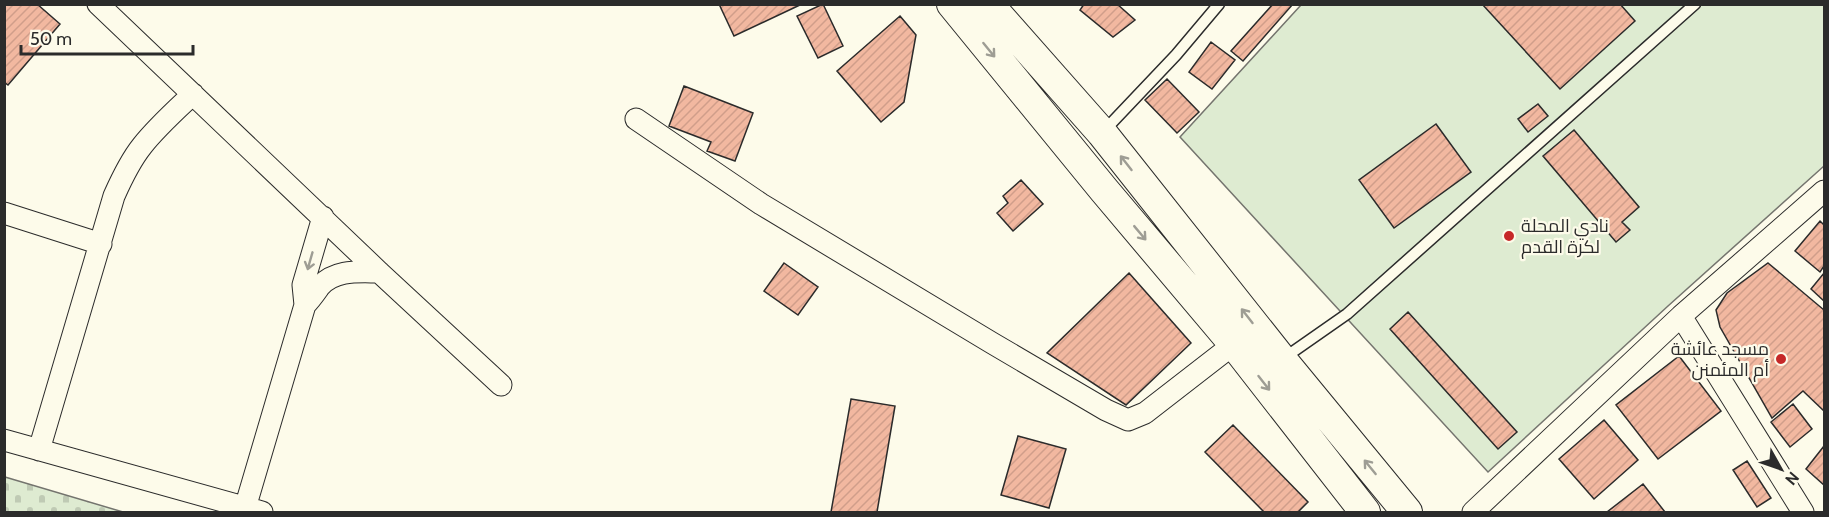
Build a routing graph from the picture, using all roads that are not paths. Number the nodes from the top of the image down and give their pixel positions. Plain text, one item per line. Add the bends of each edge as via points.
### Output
1 (98, 4) edge
2 (952, 4) edge
3 (988, 4) edge
4 (1219, 4) edge
5 (1695, 4) edge
6 (193, 94) junction
7 (636, 119) dead end
8 (1102, 133) junction
9 (1824, 191) edge
10 (4, 213) edge
11 (323, 217) junction
12 (101, 244) junction
13 (379, 272) junction
14 (305, 305) junction
15 (1681, 316) junction
16 (1234, 344) junction
17 (1282, 360) junction
18 (501, 385) dead end
19 (4, 440) edge
20 (39, 450) junction
21 (254, 510) edge
22 (1365, 513) edge
23 (1407, 513) edge
24 (1473, 513) edge
25 (1803, 513) edge

1 - 6 street
2 -> 16 street
3 - 8 street
4 - 8 lane
5 - 17 lane via 1347,314
6 - 11 street
6 - 12 street via 140,147 125,170
7 - 16 street via 760,204 1128,420 1145,413
17 -> 8 street
9 - 15 street
10 - 12 street
11 - 13 street
11 -> 14 street via 303,285
12 - 20 street
13 - 14 street via 335,276 321,285
13 - 18 street
14 - 21 street
15 - 24 street
15 - 25 street
16 -> 22 street
23 -> 17 street
19 - 20 street
20 - 21 street

